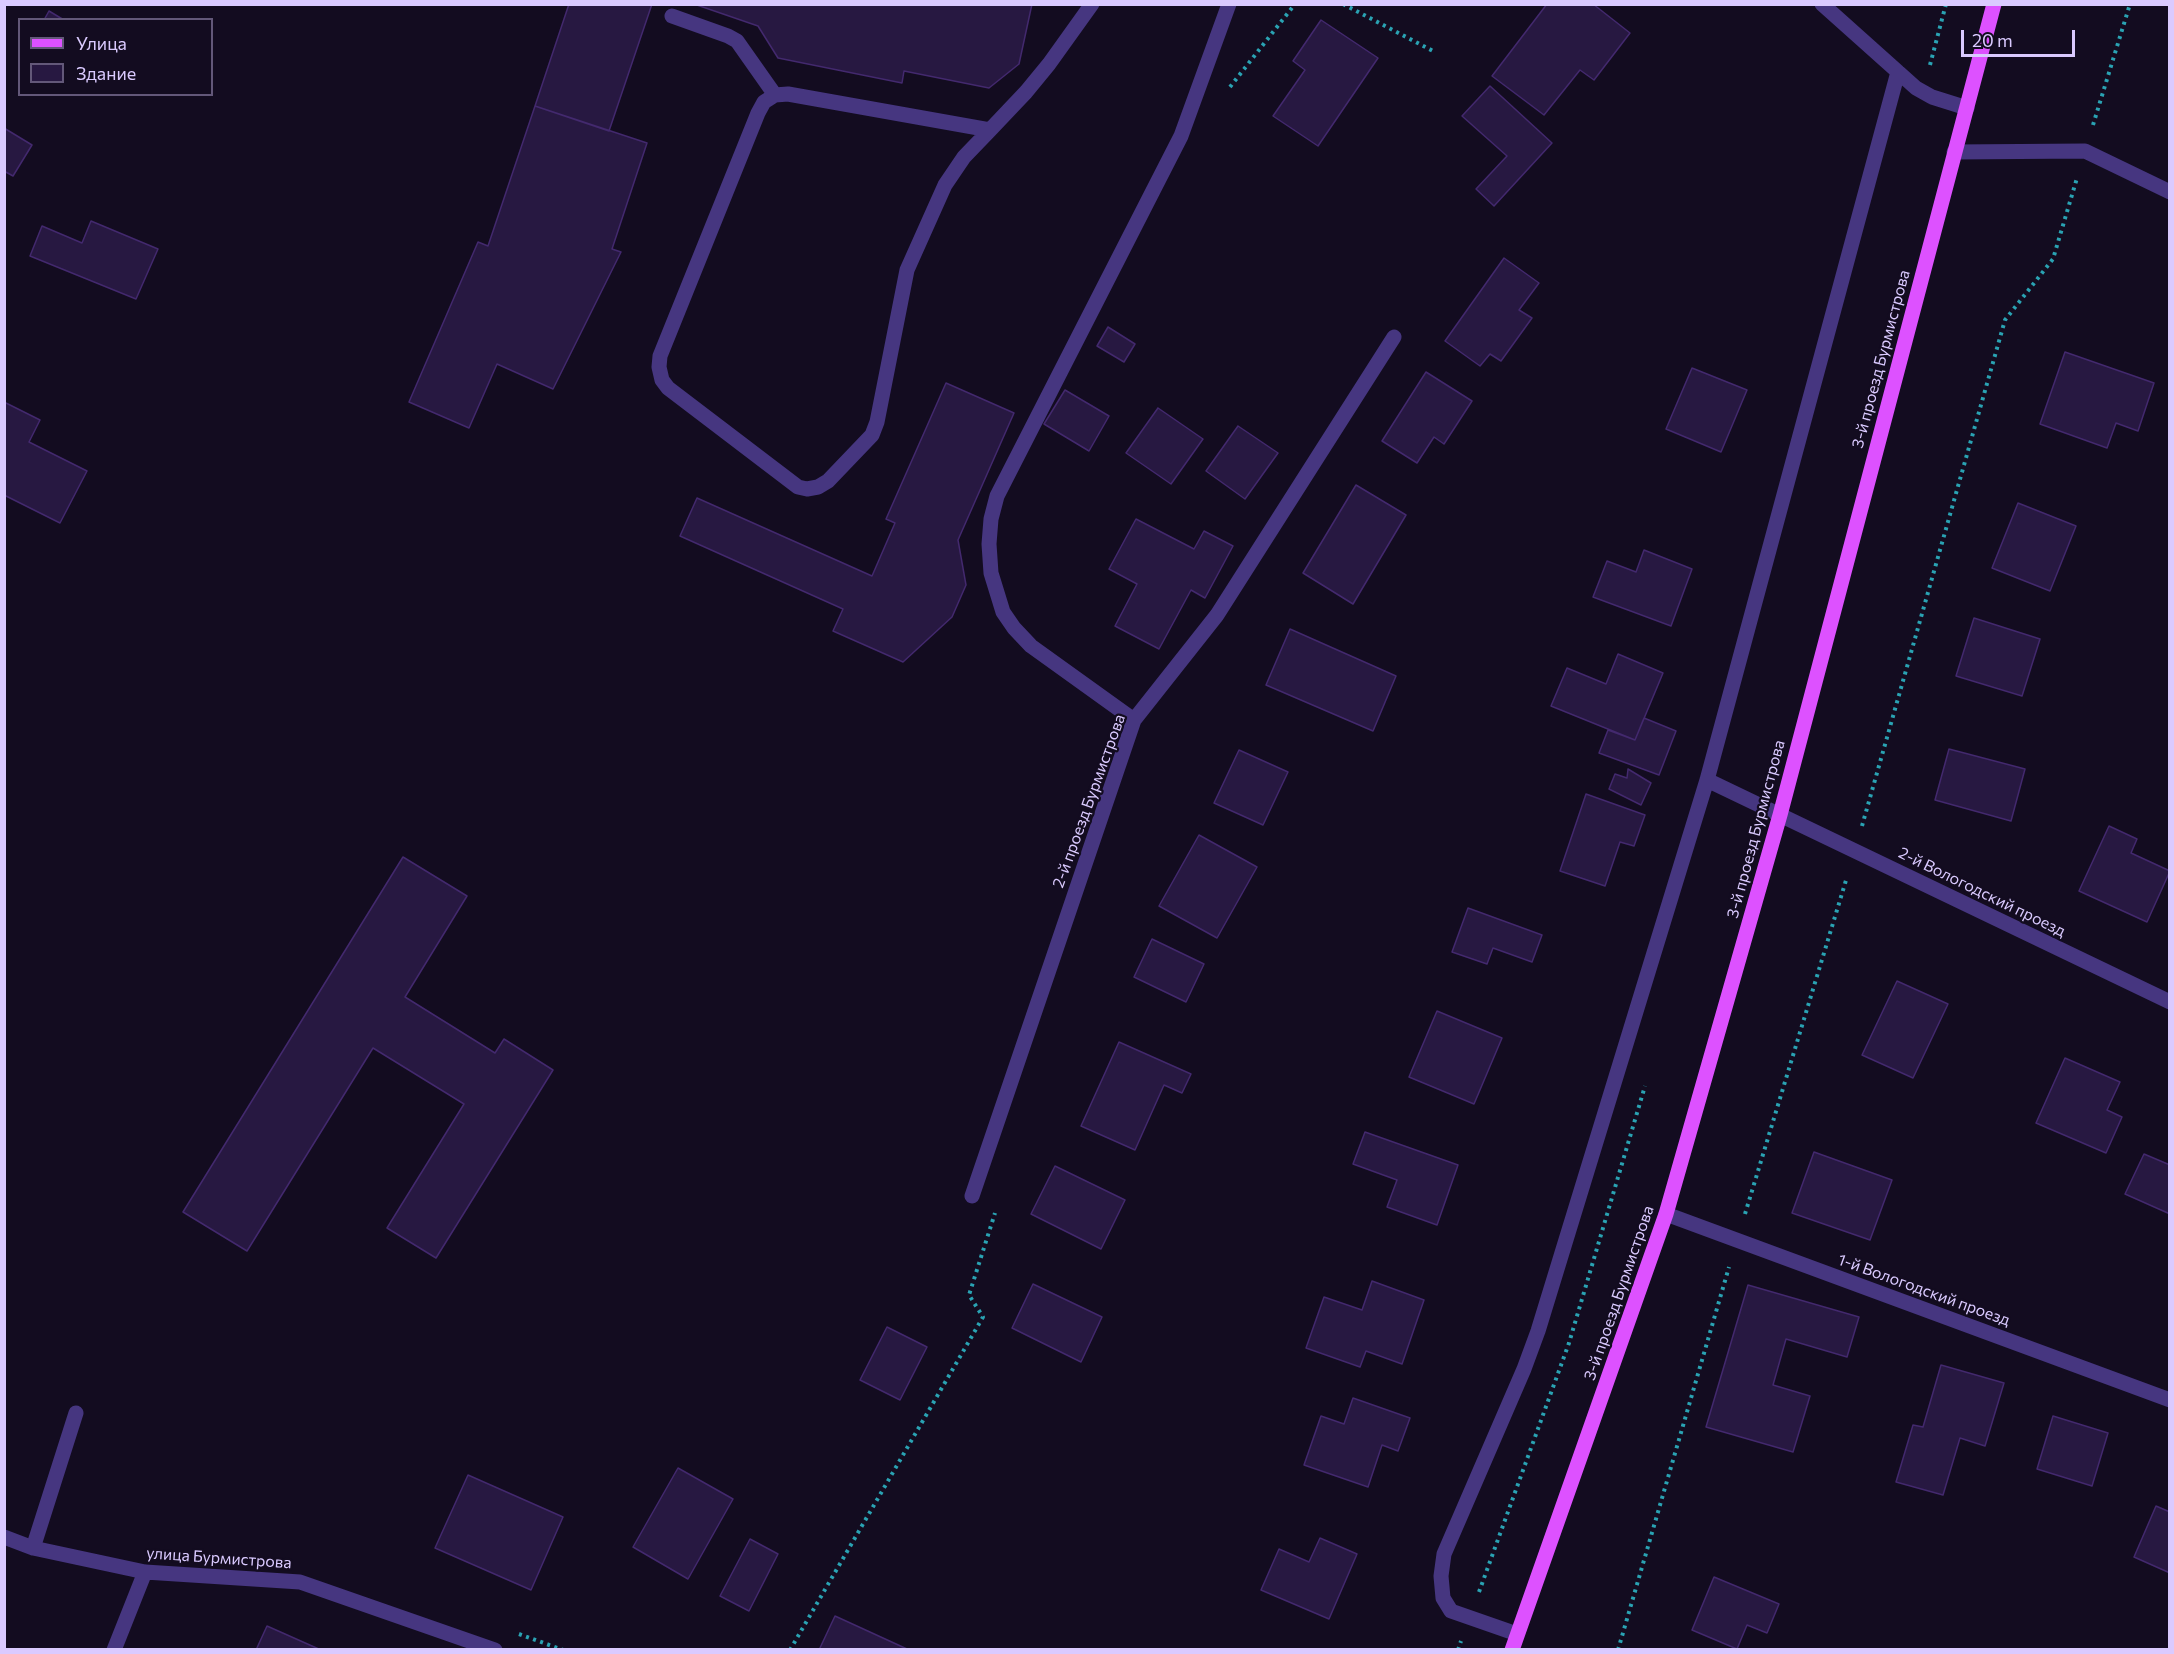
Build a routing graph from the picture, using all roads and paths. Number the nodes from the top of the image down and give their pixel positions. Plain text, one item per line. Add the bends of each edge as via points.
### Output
1 (1092, 4) edge
2 (1229, 4) edge
3 (1294, 4) edge
4 (1343, 4) edge
5 (1822, 4) edge
6 (1832, 4) edge
7 (1994, 4) edge
8 (672, 16) dead end
9 (1841, 21) junction
10 (1433, 51) dead end
11 (1898, 72) junction
12 (1226, 93) dead end
13 (775, 95) junction
14 (1967, 108) junction
15 (990, 130) junction
16 (1954, 152) junction
17 (2169, 192) edge
18 (1394, 337) dead end
19 (1134, 720) junction
20 (1707, 780) junction
21 (1780, 815) junction
22 (2169, 1002) edge
23 (972, 1196) joint
24 (1666, 1214) junction
25 (2169, 1400) edge
26 (76, 1413) dead end
27 (4, 1537) edge
28 (33, 1548) junction
29 (145, 1572) junction
30 (1517, 1634) junction
31 (114, 1650) edge
32 (495, 1650) edge
33 (790, 1650) edge
34 (1512, 1650) edge

1 - 15 street via 1049,64
2 - 19 street via 1181,136 997,496 991,519 991,573 1003,612 1014,628 1030,646
3 - 12 path
4 - 10 path
5 - 9 street
6 - 9 street
7 - 14 main road, 3-й проезд Бурмистрова
8 - 13 street via 737,41
9 - 11 street
11 - 14 street via 1923,93
11 - 20 street
13 - 15 street via 788,94
13 - 15 street via 764,102 758,113 658,367 668,388 798,487 807,489 828,481 872,435 907,270 954,171
14 - 16 main road, 3-й проезд Бурмистрова
16 - 17 street via 2085,151
16 - 21 main road, 3-й проезд Бурмистрова
18 - 19 street, 2-й проезд Бурмистрова via 1217,615
19 - 23 street, 2-й проезд Бурмистрова
20 - 21 street, 2-й Вологодский проезд
20 - 30 street via 1538,1331 1444,1554 1443,1598 1451,1611
21 - 22 street, 2-й Вологодский проезд
21 - 24 main road, 3-й проезд Бурмистрова
23 - 33 path via 998,1204 969,1295 983,1317
24 - 25 street, 1-й Вологодский проезд
24 - 30 main road, 3-й проезд Бурмистрова
26 - 28 street
27 - 28 street, улица Бурмистрова
28 - 29 street, улица Бурмистрова
29 - 31 street
29 - 32 street, улица Бурмистрова via 300,1582
30 - 34 main road, 3-й проезд Бурмистрова

